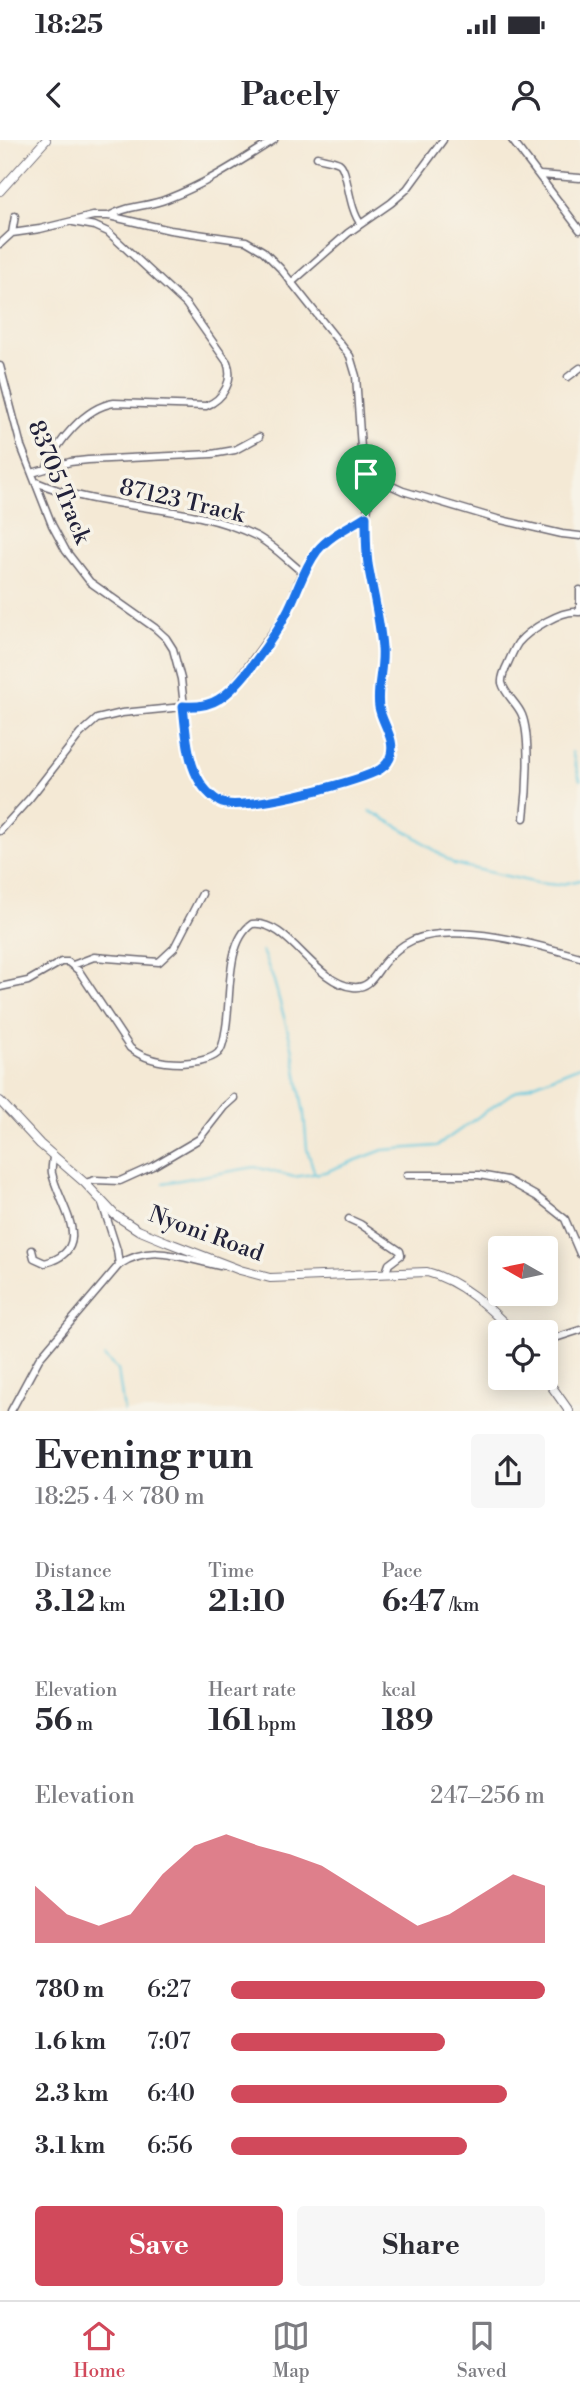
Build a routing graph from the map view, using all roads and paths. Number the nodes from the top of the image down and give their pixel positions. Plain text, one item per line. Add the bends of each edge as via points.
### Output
1 (46, 140) edge
2 (274, 140) edge
3 (443, 140) edge
4 (512, 140) edge
5 (317, 157) dead end
6 (540, 175) junction
7 (580, 178) edge
8 (0, 191) edge
9 (15, 216) dead end
10 (109, 216) junction
11 (68, 222) junction
12 (361, 224) junction
13 (580, 230) edge
14 (12, 233) junction
15 (0, 244) edge
16 (291, 282) junction
17 (0, 366) edge
18 (580, 368) edge
19 (568, 377) dead end
20 (259, 437) dead end
21 (46, 469) junction
22 (32, 473) junction
23 (379, 480) junction
24 (36, 482) junction
25 (366, 516) junction
26 (580, 536) edge
27 (302, 572) junction
28 (580, 590) edge
29 (580, 612) edge
30 (183, 706) junction
31 (524, 818) dead end
32 (0, 831) edge
33 (202, 894) dead end
34 (580, 957) edge
35 (73, 965) junction
36 (0, 988) edge
37 (234, 1098) dead end
38 (0, 1101) edge
39 (53, 1156) junction
40 (407, 1175) dead end
41 (85, 1183) junction
42 (102, 1201) junction
43 (349, 1219) dead end
44 (32, 1250) dead end
45 (580, 1254) edge
46 (118, 1265) junction
47 (230, 1266) junction
48 (386, 1272) junction
49 (501, 1320) edge
50 (580, 1330) edge
51 (558, 1337) edge
52 (554, 1390) edge
53 (11, 1411) edge
54 (569, 1411) edge

1 - 8 street
2 - 10 street via 204,183
3 - 12 street via 407,189
4 - 6 street
5 - 12 street via 338,162 344,169 351,208
6 - 7 street
6 - 13 street
9 - 14 street
10 - 11 street
10 - 16 street via 246,241 269,255
11 - 14 street
11 - 21 street via 103,229 127,248 197,317 230,370 230,380 219,399 206,406 100,407 67,436
12 - 16 street
14 - 15 street
16 - 23 street via 353,363 361,448
17 - 22 street, 83705 Track
18 - 19 street
20 - 21 street via 235,450 212,454 88,460
21 - 22 street
22 - 24 street, 83705 Track
23 - 25 street, 83705 Track
23 - 26 street via 496,519
24 - 27 street, 87123 Track via 89,498 239,529 265,541
24 - 30 street, 83705 Track via 52,525 80,572 169,643 179,669
25 - 27 street via 327,540
25 - 30 street, 83705 Track via 368,564 383,657 379,703 392,743 383,767 334,787 227,805 216,799 192,766
27 - 30 street via 286,614 230,691 213,702
28 - 29 street
29 - 31 street via 561,614 518,643 502,679 521,712 526,732
30 - 32 street via 109,715 91,723
33 - 35 street via 174,948 159,962 94,957
34 - 35 street via 536,945 436,933 403,945 372,981 355,988 325,975 270,927 252,924 241,935 234,954 221,1049 212,1056 179,1063 149,1059 130,1048
35 - 36 street via 61,962 28,981
37 - 41 street via 199,1139 153,1166 124,1180
38 - 39 street, Nyoni Road
39 - 41 street, Nyoni Road
39 - 44 street via 52,1173 72,1228 72,1243 62,1255 45,1263 34,1258
40 - 45 street via 479,1175 508,1180 565,1219
41 - 42 street, Nyoni Road
42 - 46 street
42 - 47 street, Nyoni Road via 138,1230
43 - 48 street via 400,1251
46 - 47 street via 133,1256 157,1252
46 - 53 street via 40,1359
47 - 48 street, Nyoni Road via 281,1279
48 - 49 street, Nyoni Road via 427,1272 448,1279
50 - 51 street
52 - 54 street

